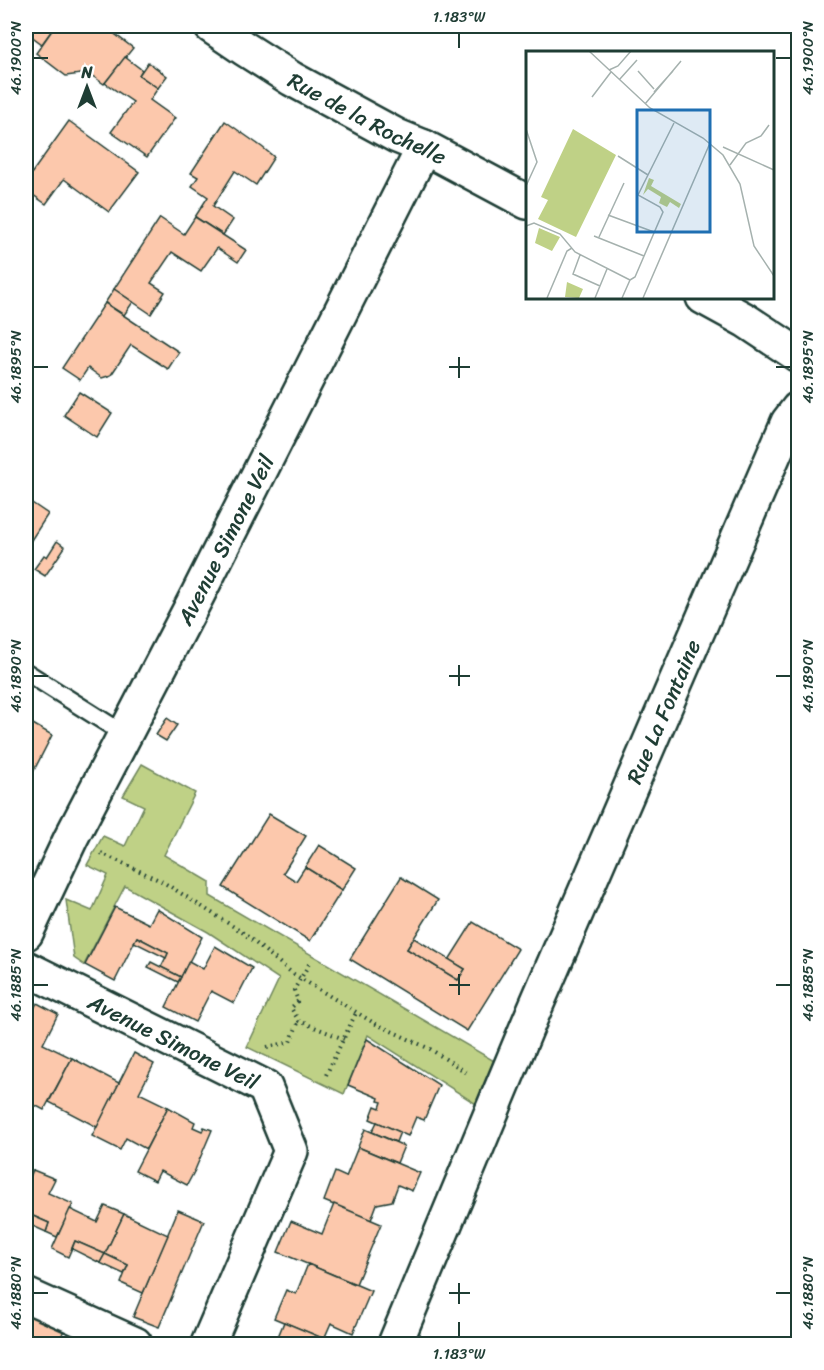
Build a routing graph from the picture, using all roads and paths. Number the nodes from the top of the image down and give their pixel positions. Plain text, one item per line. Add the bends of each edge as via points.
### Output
1 (211, 26) edge
2 (424, 147) junction
3 (526, 201) edge
4 (705, 298) edge
5 (798, 355) edge
6 (798, 410) edge
7 (26, 672) edge
8 (124, 734) junction
9 (71, 838) junction
10 (26, 933) edge
11 (309, 964) dead end
12 (26, 968) edge
13 (301, 978) junction
14 (356, 1013) junction
15 (344, 1039) junction
16 (326, 1075) dead end
17 (500, 1094) junction
18 (26, 1295) edge
19 (135, 1344) edge
20 (208, 1344) edge
21 (395, 1344) edge

1 - 2 street, Rue de la Rochelle via 292,79
2 - 3 street, Rue de la Rochelle
2 - 8 street, Avenue Simone Veil
4 - 5 street
6 - 17 street, Rue La Fontaine via 788,422
7 - 8 lane
8 - 9 street, Avenue Simone Veil
9 - 10 street, Avenue Simone Veil
9 - 13 path via 164,882 242,932
11 - 13 path
12 - 20 street, Avenue Simone Veil via 265,1087 291,1151
13 - 14 path
13 - 15 path via 294,990 298,1001 291,1008 299,1021
14 - 15 path
14 - 17 path via 430,1049
15 - 16 path
17 - 21 street, Rue La Fontaine
18 - 19 street

